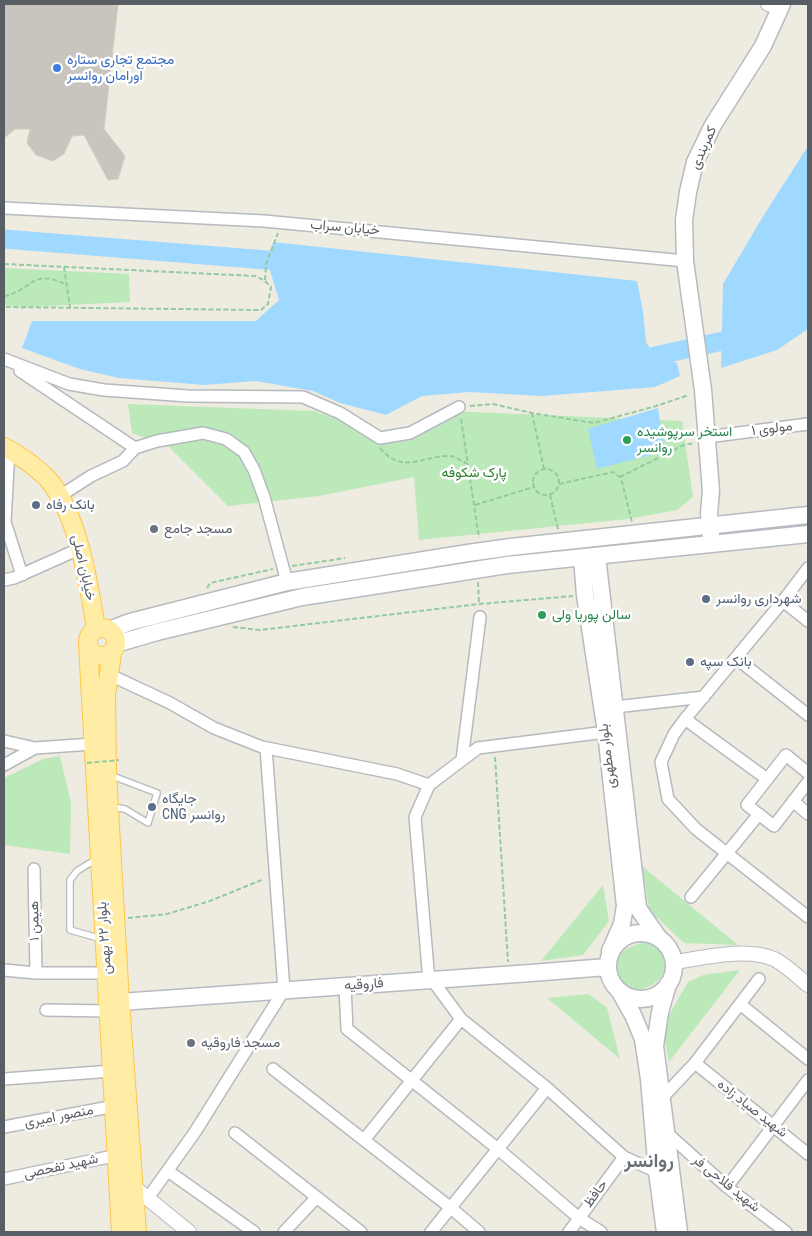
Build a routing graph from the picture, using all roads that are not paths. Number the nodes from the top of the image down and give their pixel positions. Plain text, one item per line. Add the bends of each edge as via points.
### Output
1 (777, 5) edge
2 (4, 208) edge
3 (685, 261) junction
4 (4, 360) edge
5 (460, 407) road end
6 (808, 424) edge
7 (707, 439) junction
8 (7, 448) edge
9 (135, 448) junction
10 (60, 496) junction
11 (808, 515) edge
12 (5, 522) edge
13 (710, 525) junction
14 (808, 534) edge
15 (712, 545) junction
16 (79, 549) junction
17 (468, 554) junction
18 (590, 557) junction
19 (808, 568) edge
20 (474, 570) junction
21 (22, 575) junction
22 (4, 580) edge
23 (287, 582) junction
24 (783, 601) junction
25 (480, 617) road end
26 (808, 621) edge
27 (104, 640) junction
28 (736, 658) junction
29 (108, 674) junction
30 (704, 697) junction
31 (616, 707) junction
32 (808, 715) edge
33 (685, 719) junction
34 (606, 732) junction
35 (4, 741) edge
36 (93, 744) junction
37 (35, 748) junction
38 (266, 748) junction
39 (808, 757) edge
40 (462, 760) junction
41 (4, 765) edge
42 (805, 770) edge
43 (107, 774) junction
44 (767, 780) junction
45 (808, 782) edge
46 (429, 785) junction
47 (793, 801) junction
48 (110, 807) junction
49 (759, 814) junction
50 (808, 814) edge
51 (727, 854) junction
52 (100, 857) junction
53 (34, 869) dead end
54 (691, 897) dead end
55 (808, 917) edge
56 (658, 937) junction
57 (105, 940) junction
58 (609, 959) junction
59 (674, 962) junction
60 (4, 970) edge
61 (36, 973) junction
62 (107, 974) junction
63 (759, 979) dead end
64 (431, 981) junction
65 (668, 984) junction
66 (808, 985) edge
67 (345, 987) junction
68 (284, 990) junction
69 (620, 992) junction
70 (740, 1004) junction
71 (115, 1007) junction
72 (46, 1010) dead end
73 (461, 1019) junction
74 (808, 1058) edge
75 (695, 1063) junction
76 (273, 1069) dead end
77 (112, 1071) junction
78 (4, 1079) edge
79 (808, 1080) edge
80 (412, 1081) junction
81 (547, 1088) junction
82 (662, 1098) junction
83 (115, 1106) junction
84 (773, 1125) junction
85 (4, 1127) edge
86 (235, 1133) dead end
87 (667, 1133) junction
88 (364, 1140) junction
89 (498, 1149) junction
90 (808, 1154) edge
91 (118, 1155) junction
92 (624, 1156) junction
93 (168, 1171) junction
94 (657, 1172) junction
95 (4, 1179) edge
96 (727, 1186) junction
97 (141, 1193) junction
98 (316, 1198) junction
99 (451, 1208) junction
100 (579, 1218) junction
101 (121, 1232) edge
102 (137, 1232) edge
103 (189, 1232) edge
104 (254, 1232) edge
105 (284, 1232) edge
106 (361, 1232) edge
107 (431, 1232) edge
108 (479, 1232) edge
109 (569, 1232) edge
110 (601, 1232) edge
111 (665, 1232) edge
112 (679, 1232) edge
113 (786, 1232) edge

1 - 3 main road, کمربندی via 763,46 695,162 684,220
2 - 3 street, خیابان سراب via 264,221
3 - 7 main road, کمربندی
4 - 5 street via 69,384 104,390 188,396 303,397 340,413 380,438 410,432
4 - 9 street
6 - 7 street, مولوی ۱
7 - 13 main road, کمربندی
8 - 10 main road, خیابان اصلی via 30,463
8 - 12 street
9 - 10 street via 123,461
9 - 23 street via 203,433 226,439 244,452 264,497
10 - 16 main road, خیابان اصلی via 72,521
11 - 13 main road
12 - 21 street
13 - 15 main road, کمربندی
13 - 17 main road
14 - 15 main road
15 - 18 main road
16 - 21 street
16 - 27 main road, خیابان اصلی
17 - 20 main road
17 - 23 main road
18 - 20 main road
18 - 31 main road, بلوار مطهری
18 - 34 main road, بلوار مطهری via 586,595
19 - 24 street
20 - 27 main road via 302,597
21 - 22 street
23 - 27 main road via 130,622
24 - 26 street
24 - 28 street
25 - 40 street
27 - 29 main road, بلوار ۲۲ بهمن
27 - 36 main road, بلوار ۲۲ بهمن
28 - 30 street
28 - 32 street
29 - 38 street via 214,728
29 - 43 main road, بلوار ۲۲ بهمن
30 - 31 street
30 - 33 street
31 - 56 main road, بلوار مطهری via 638,908
33 - 44 street
33 - 51 street via 660,762 668,799 696,830
34 - 40 street via 478,748
34 - 58 main road, بلوار مطهری via 625,906
35 - 37 street
36 - 37 street
36 - 52 main road, بلوار ۲۲ بهمن
37 - 41 street
38 - 46 street via 397,774
38 - 68 street
39 - 42 street
40 - 46 street
42 - 44 street via 786,755
43 - 48 main road, بلوار ۲۲ بهمن
43 - 48 lane via 157,794 148,823 125,809
44 - 49 street via 747,805
45 - 47 street
46 - 64 street via 415,817
47 - 49 street via 774,826
47 - 50 street
48 - 71 main road, بلوار ۲۲ بهمن via 116,919
49 - 51 street
51 - 54 street
51 - 55 street
52 - 57 main road, بلوار ۲۲ بهمن
52 - 57 lane via 77,871 70,880 70,930
53 - 61 street, هیمن ۱
56 - 58 main road via 644,932 631,934 618,940
56 - 59 main road via 669,948
57 - 62 main road, بلوار ۲۲ بهمن
58 - 64 main road, فاروقیه via 509,975
58 - 69 main road via 611,981
59 - 65 main road
59 - 66 street via 757,954 774,959
60 - 61 street
61 - 62 street
62 - 71 main road, بلوار ۲۲ بهمن
63 - 70 street
64 - 67 main road, فاروقیه
64 - 73 street
65 - 69 main road via 656,995 640,999
65 - 82 main road via 655,1046
67 - 68 main road, فاروقیه
67 - 80 street via 347,1030
68 - 71 main road, فاروقیه
68 - 93 street
69 - 94 main road via 643,1038
70 - 74 street
70 - 75 street
71 - 72 street
71 - 77 main road, بلوار ۲۲ بهمن
71 - 97 main road, بلوار ۲۲ بهمن
73 - 80 street
73 - 81 street
75 - 82 street
75 - 84 street, شهید صیاد زاده
76 - 88 street
77 - 78 street
77 - 83 main road, بلوار ۲۲ بهمن
79 - 84 street
80 - 88 street
80 - 89 street
81 - 89 street
81 - 92 street
82 - 87 main road
83 - 85 street, منصور امیری
83 - 91 main road, بلوار ۲۲ بهمن
84 - 90 street, شهید صیاد زاده
84 - 96 street
86 - 98 street
87 - 96 street, شهید فلاحی فر
87 - 112 main road
88 - 99 street
89 - 99 street
89 - 100 street
91 - 95 street, شهید تفحصی
91 - 101 main road, بلوار ۲۲ بهمن
92 - 94 street
92 - 100 street, حافظ
93 - 97 street
93 - 104 street
94 - 111 main road
96 - 113 street, شهید فلاحی فر
97 - 102 main road, بلوار ۲۲ بهمن
97 - 103 street
98 - 105 street
98 - 106 street
99 - 107 street
99 - 108 street
100 - 109 street, حافظ
100 - 110 street

